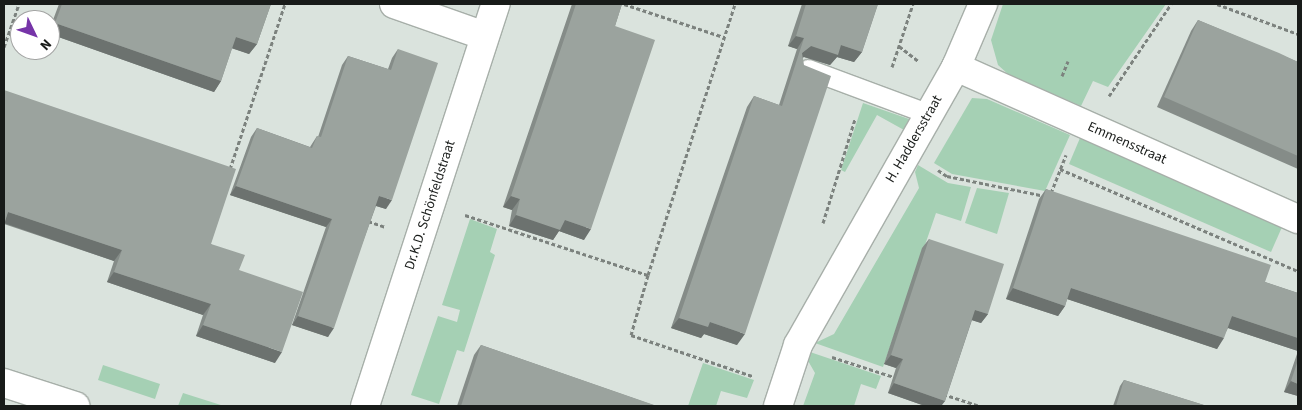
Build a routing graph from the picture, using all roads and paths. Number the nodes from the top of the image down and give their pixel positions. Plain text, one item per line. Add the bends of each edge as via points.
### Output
1 (19, 4) edge
2 (286, 4) edge
3 (394, 4) edge
4 (496, 4) edge
5 (624, 4) edge
6 (735, 4) edge
7 (913, 4) edge
8 (983, 4) edge
9 (1171, 4) edge
10 (1217, 4) edge
11 (1298, 34) edge
12 (485, 36) junction
13 (724, 37) junction
14 (4, 47) edge
15 (956, 67) junction
16 (805, 68) edge
17 (864, 90) junction
18 (882, 96) junction
19 (929, 114) junction
20 (1087, 125) junction
21 (908, 150) junction
22 (220, 168) edge
23 (1060, 168) junction
24 (229, 172) junction
25 (238, 175) edge
26 (431, 204) junction
27 (1298, 219) edge
28 (365, 220) edge
29 (419, 239) junction
30 (840, 271) junction
31 (1298, 271) edge
32 (648, 275) junction
33 (798, 345) junction
34 (899, 379) edge
35 (4, 383) edge
36 (935, 391) edge
37 (781, 397) edge
38 (75, 406) edge
39 (365, 406) edge
40 (981, 406) edge

1 - 14 path
2 - 24 path
3 - 12 street
4 - 12 street, Dr.K.D. Schönfeldstraat
5 - 13 path
6 - 13 path
7 - 18 path
8 - 15 street, H. Haddersstraat
9 - 20 path
10 - 11 path
12 - 26 street, Dr.K.D. Schönfeldstraat
13 - 32 path
15 - 19 street, H. Haddersstraat
15 - 20 street, Emmensstraat
16 - 17 lane
17 - 18 lane
17 - 30 path via 816,250
18 - 19 lane
19 - 21 street, H. Haddersstraat
20 - 23 path
20 - 27 street, Emmensstraat
21 - 23 path via 947,176 1049,197
21 - 30 street, H. Haddersstraat
22 - 24 path
23 - 31 path
24 - 25 path
26 - 29 street, Dr.K.D. Schönfeldstraat
26 - 32 path
28 - 29 path
29 - 39 street, Dr.K.D. Schönfeldstraat
30 - 33 street, H. Haddersstraat
32 - 37 path via 631,335
33 - 34 path
33 - 37 street, H. Haddersstraat
35 - 38 street
36 - 40 path

